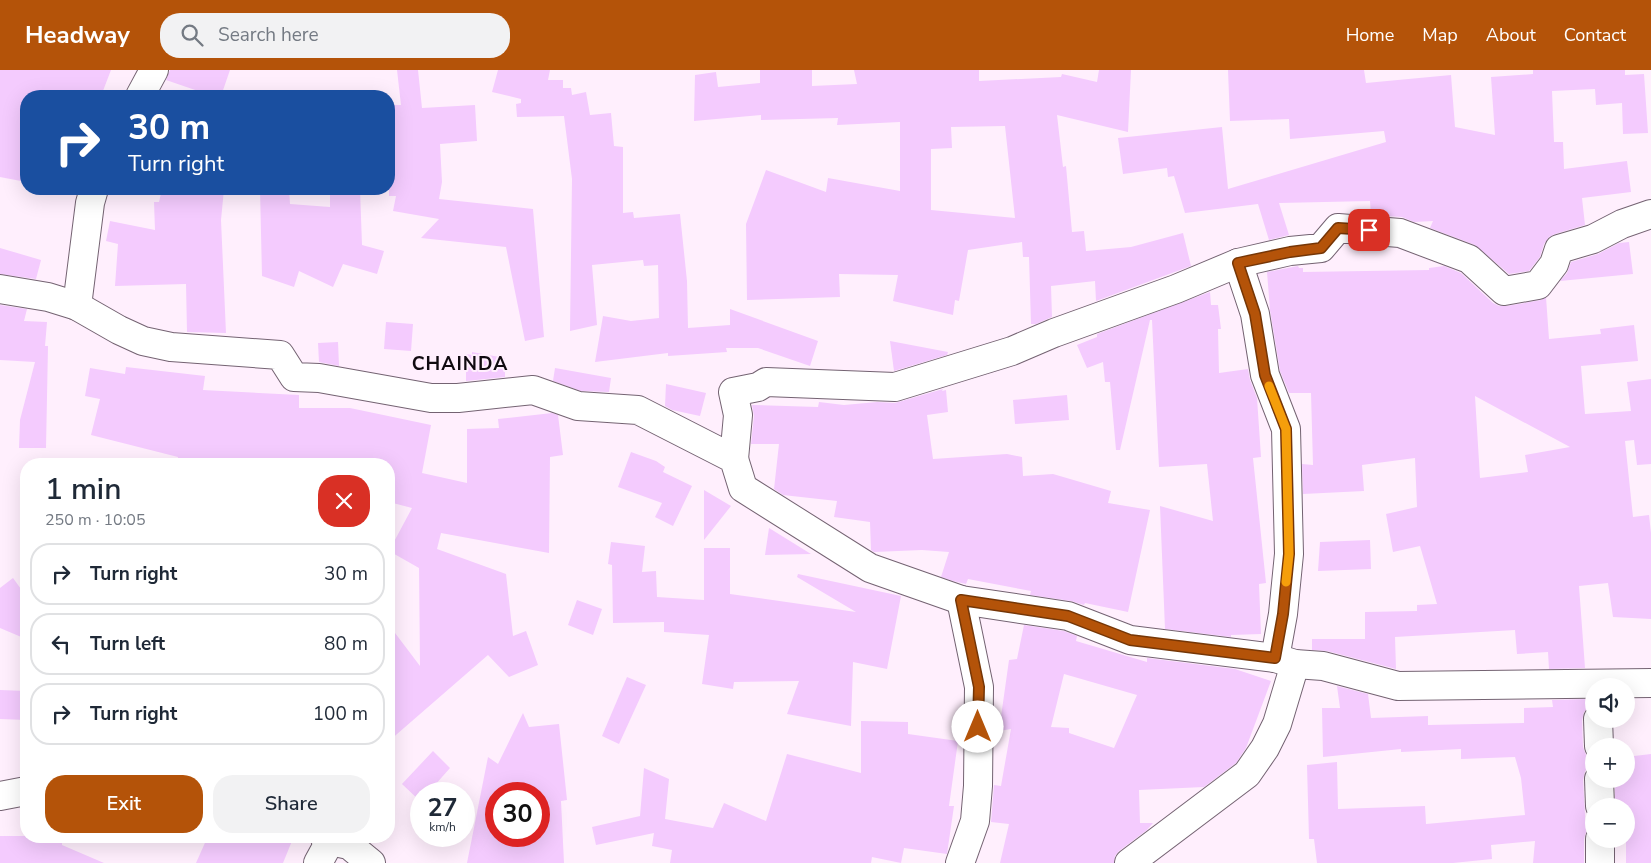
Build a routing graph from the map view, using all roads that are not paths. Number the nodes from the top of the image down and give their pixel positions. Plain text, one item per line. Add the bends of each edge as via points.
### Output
1 (154, 70) edge
2 (143, 90) edge
3 (92, 195) edge
4 (1651, 214) edge
5 (1238, 263) junction
6 (0, 289) edge
7 (77, 306) junction
8 (734, 459) junction
9 (961, 600) junction
10 (1285, 661) junction
11 (1651, 683) edge
12 (1635, 684) edge
13 (1585, 685) edge
14 (20, 792) edge
15 (0, 796) edge
16 (324, 847) edge
17 (1600, 848) edge
18 (372, 863) edge
19 (960, 863) edge
20 (1129, 863) edge
21 (1600, 863) edge

1 - 2 street
3 - 7 street
4 - 5 street via 1593,239 1559,249 1554,264 1538,285 1504,291 1469,259 1400,233 1338,228 1321,248
5 - 8 street via 1012,350 894,387 766,382 733,392 738,415
5 - 10 street via 1255,314 1265,375 1286,429 1289,554 1283,614
6 - 7 street
7 - 8 street via 143,341 171,347 280,355 294,377 319,378 431,398 533,390 578,406 638,410
8 - 9 street via 743,488 870,568
9 - 10 street via 1068,616 1130,640
9 - 19 street via 979,687 979,717 975,821
10 - 13 street via 1324,666 1398,686
10 - 20 street via 1277,724 1247,774
11 - 12 street
14 - 15 street
16 - 18 street via 349,845
17 - 21 street

